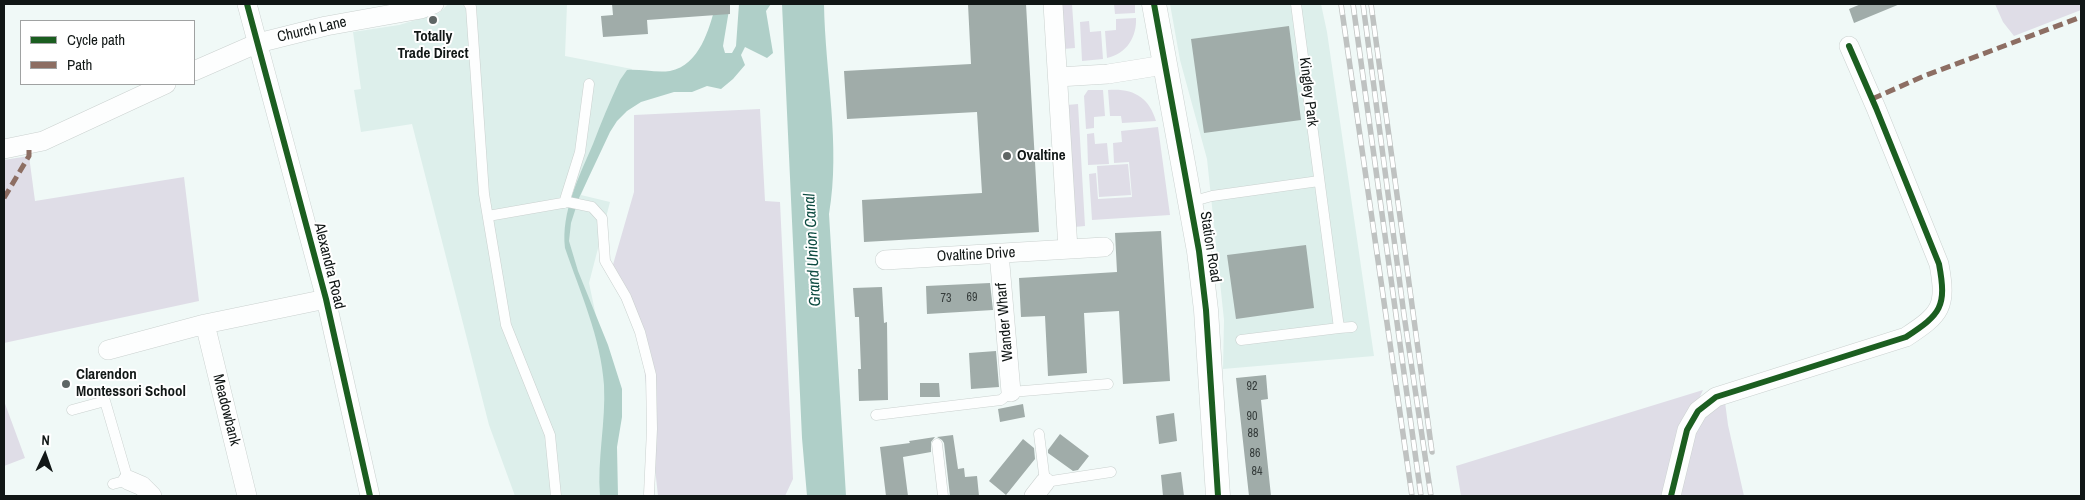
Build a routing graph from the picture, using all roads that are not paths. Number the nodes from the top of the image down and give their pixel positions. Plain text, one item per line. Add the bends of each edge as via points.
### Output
1 (246, 4) edge
2 (434, 4) edge
3 (469, 4) edge
4 (1053, 4) edge
5 (1154, 4) edge
6 (1296, 4) edge
7 (258, 43) junction
8 (1849, 46) dead end
9 (1164, 65) junction
10 (195, 71) edge
11 (1058, 77) junction
12 (589, 84) dead end
13 (164, 85) edge
14 (4, 149) edge
15 (1319, 181) junction
16 (1190, 202) junction
17 (570, 203) junction
18 (488, 216) junction
19 (1104, 247) dead end
20 (1068, 249) junction
21 (999, 253) junction
22 (885, 260) dead end
23 (326, 299) junction
24 (205, 324) junction
25 (1352, 327) dead end
26 (1339, 328) junction
27 (1241, 340) dead end
28 (108, 350) dead end
29 (1108, 384) dead end
30 (1011, 392) junction
31 (72, 410) dead end
32 (876, 415) dead end
33 (1039, 434) dead end
34 (937, 444) dead end
35 (1111, 472) dead end
36 (121, 482) joint
37 (1040, 489) edge
38 (649, 494) dead end
39 (152, 496) edge
40 (247, 496) edge
41 (370, 496) edge
42 (556, 496) edge
43 (943, 496) edge
44 (1218, 496) edge
45 (1670, 496) edge

1 - 7 street, Alexandra Road
2 - 7 street, Church Lane
3 - 18 lane
4 - 11 street
5 - 9 street, Station Road
6 - 15 lane, Kingley Park
7 - 10 street, Church Lane
7 - 23 street, Alexandra Road
8 - 45 street via 1939,264 1942,302 1930,322 1906,338 1716,397 1698,411 1687,430
9 - 11 street via 1108,74
9 - 16 street, Station Road
11 - 20 street
12 - 17 lane
13 - 14 street via 43,141
15 - 16 lane
15 - 26 lane, Kingley Park
16 - 44 street, Station Road via 1206,310
17 - 18 lane
17 - 38 lane via 592,207 602,218 605,261 631,310 648,361 653,390
18 - 42 lane via 506,324 550,435
19 - 20 street, Ovaltine Drive
20 - 21 street, Ovaltine Drive
21 - 22 street, Ovaltine Drive
21 - 30 street, Wander Wharf
23 - 24 street
23 - 41 street, Alexandra Road
24 - 28 street
24 - 40 street, Meadowbank
25 - 26 lane
26 - 27 lane
29 - 30 lane
30 - 32 lane via 1001,400
31 - 36 lane via 105,401
33 - 37 lane
34 - 43 lane
35 - 37 lane
36 - 39 street via 142,486

